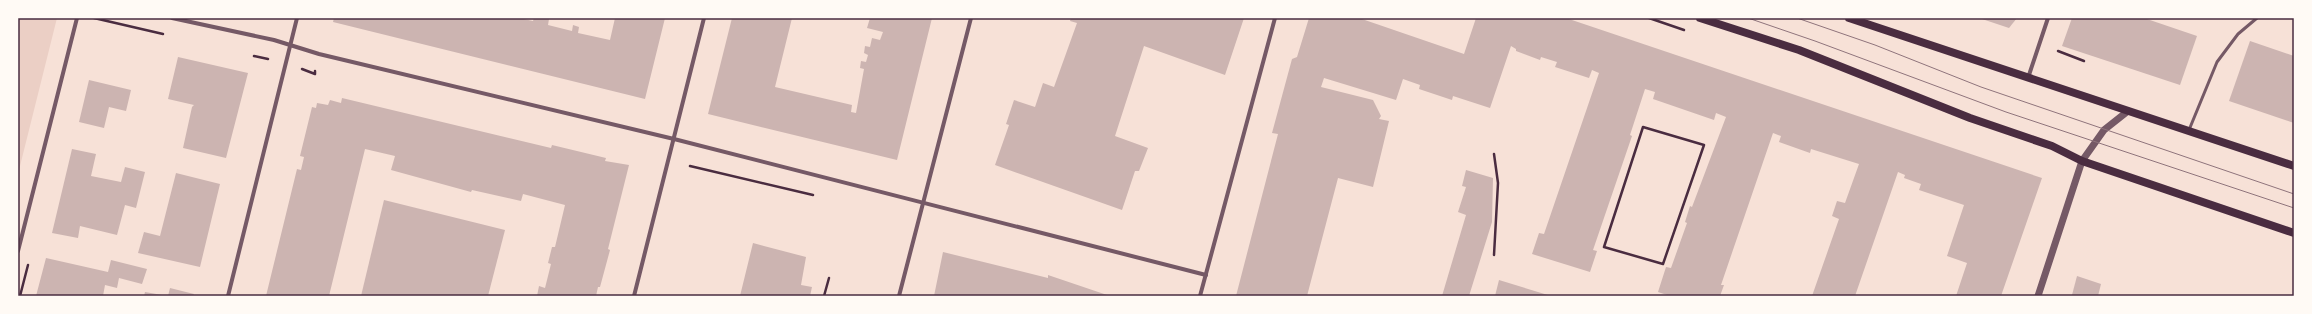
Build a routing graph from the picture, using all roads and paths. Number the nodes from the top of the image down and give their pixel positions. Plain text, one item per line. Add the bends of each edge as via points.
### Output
1 (77, 18) edge
2 (172, 18) edge
3 (297, 18) edge
4 (704, 18) edge
5 (971, 18) edge
6 (1275, 18) edge
7 (1700, 18) edge
8 (1849, 18) edge
9 (2048, 18) edge
10 (2257, 18) edge
11 (290, 46) junction
12 (2058, 52) dead end
13 (2084, 61) dead end
14 (2028, 78) junction
15 (2128, 111) junction
16 (2188, 132) junction
17 (674, 139) junction
18 (1494, 154) dead end
19 (2082, 161) junction
20 (690, 166) dead end
21 (2294, 166) edge
22 (815, 195) dead end
23 (923, 202) junction
24 (2294, 233) edge
25 (1604, 247) joint
26 (18, 251) edge
27 (1494, 255) dead end
28 (1206, 275) junction
29 (829, 278) dead end
30 (228, 296) edge
31 (634, 296) edge
32 (824, 296) edge
33 (899, 296) edge
34 (1200, 296) edge
35 (2038, 296) edge

1 - 26 street
2 - 11 street via 274,40
3 - 11 street
4 - 17 street
5 - 23 street
6 - 28 street
7 - 19 main road via 1799,50 1970,118 2052,146
8 - 14 main road
9 - 14 street
10 - 16 lane via 2238,34 2218,62
11 - 17 street
11 - 30 street
12 - 13 path
14 - 15 main road
15 - 16 main road
15 - 19 street via 2104,130
16 - 21 main road
17 - 23 street
17 - 31 street
18 - 27 path via 1498,183
19 - 24 main road
19 - 35 street
20 - 22 path
23 - 28 street
23 - 33 street
25 - 25 path via 1643,127 1704,145 1663,264
28 - 34 street
29 - 32 path

